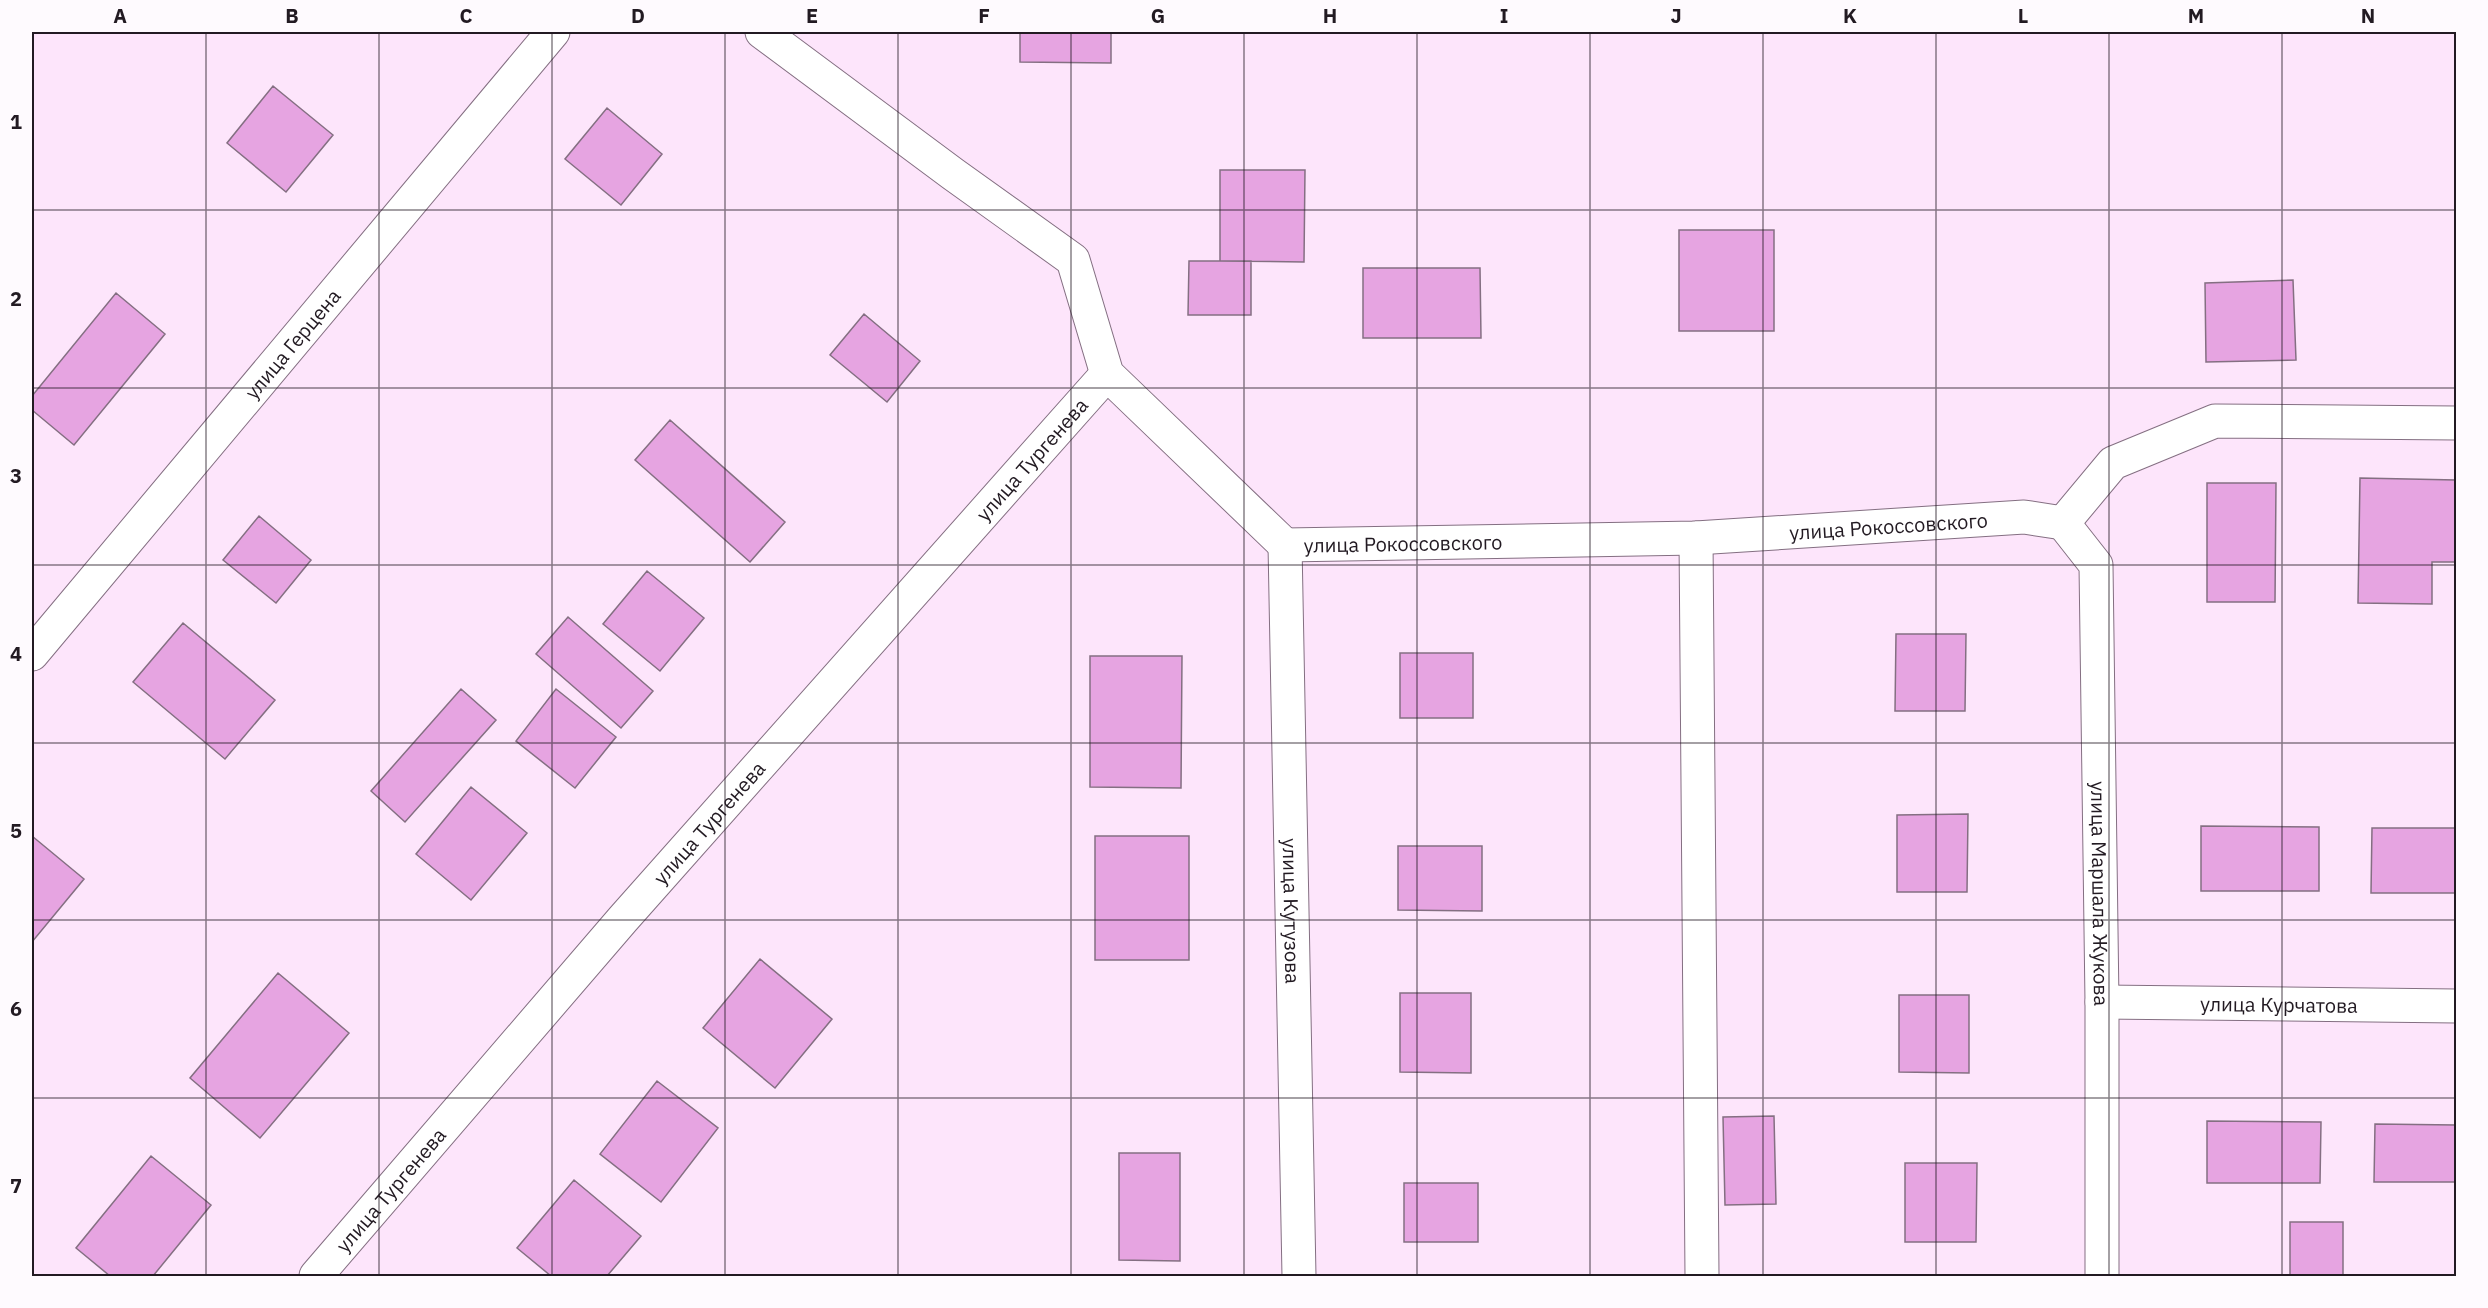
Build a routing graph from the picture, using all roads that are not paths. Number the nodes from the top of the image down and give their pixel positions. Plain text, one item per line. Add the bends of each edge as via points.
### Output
1 (553, 32) edge
2 (762, 32) edge
3 (1107, 374) junction
4 (2457, 423) edge
5 (2063, 523) junction
6 (1696, 538) junction
7 (1285, 545) junction
8 (32, 654) edge
9 (2102, 1002) junction
10 (2457, 1006) edge
11 (316, 1276) edge
12 (1299, 1276) edge
13 (1702, 1276) edge
14 (2102, 1276) edge

1 - 8 street, улица Герцена
2 - 3 street via 1073,260
3 - 7 street
3 - 11 street, улица Тургенева via 623,919
4 - 5 street via 2215,421 2113,463
5 - 6 street, улица Рокоссовского via 2024,517
5 - 9 street, улица Маршала Жукова via 2096,565
6 - 7 street, улица Рокоссовского
6 - 13 street
7 - 12 street, улица Кутузова
9 - 10 street, улица Курчатова
9 - 14 street, улица Маршала Жукова

